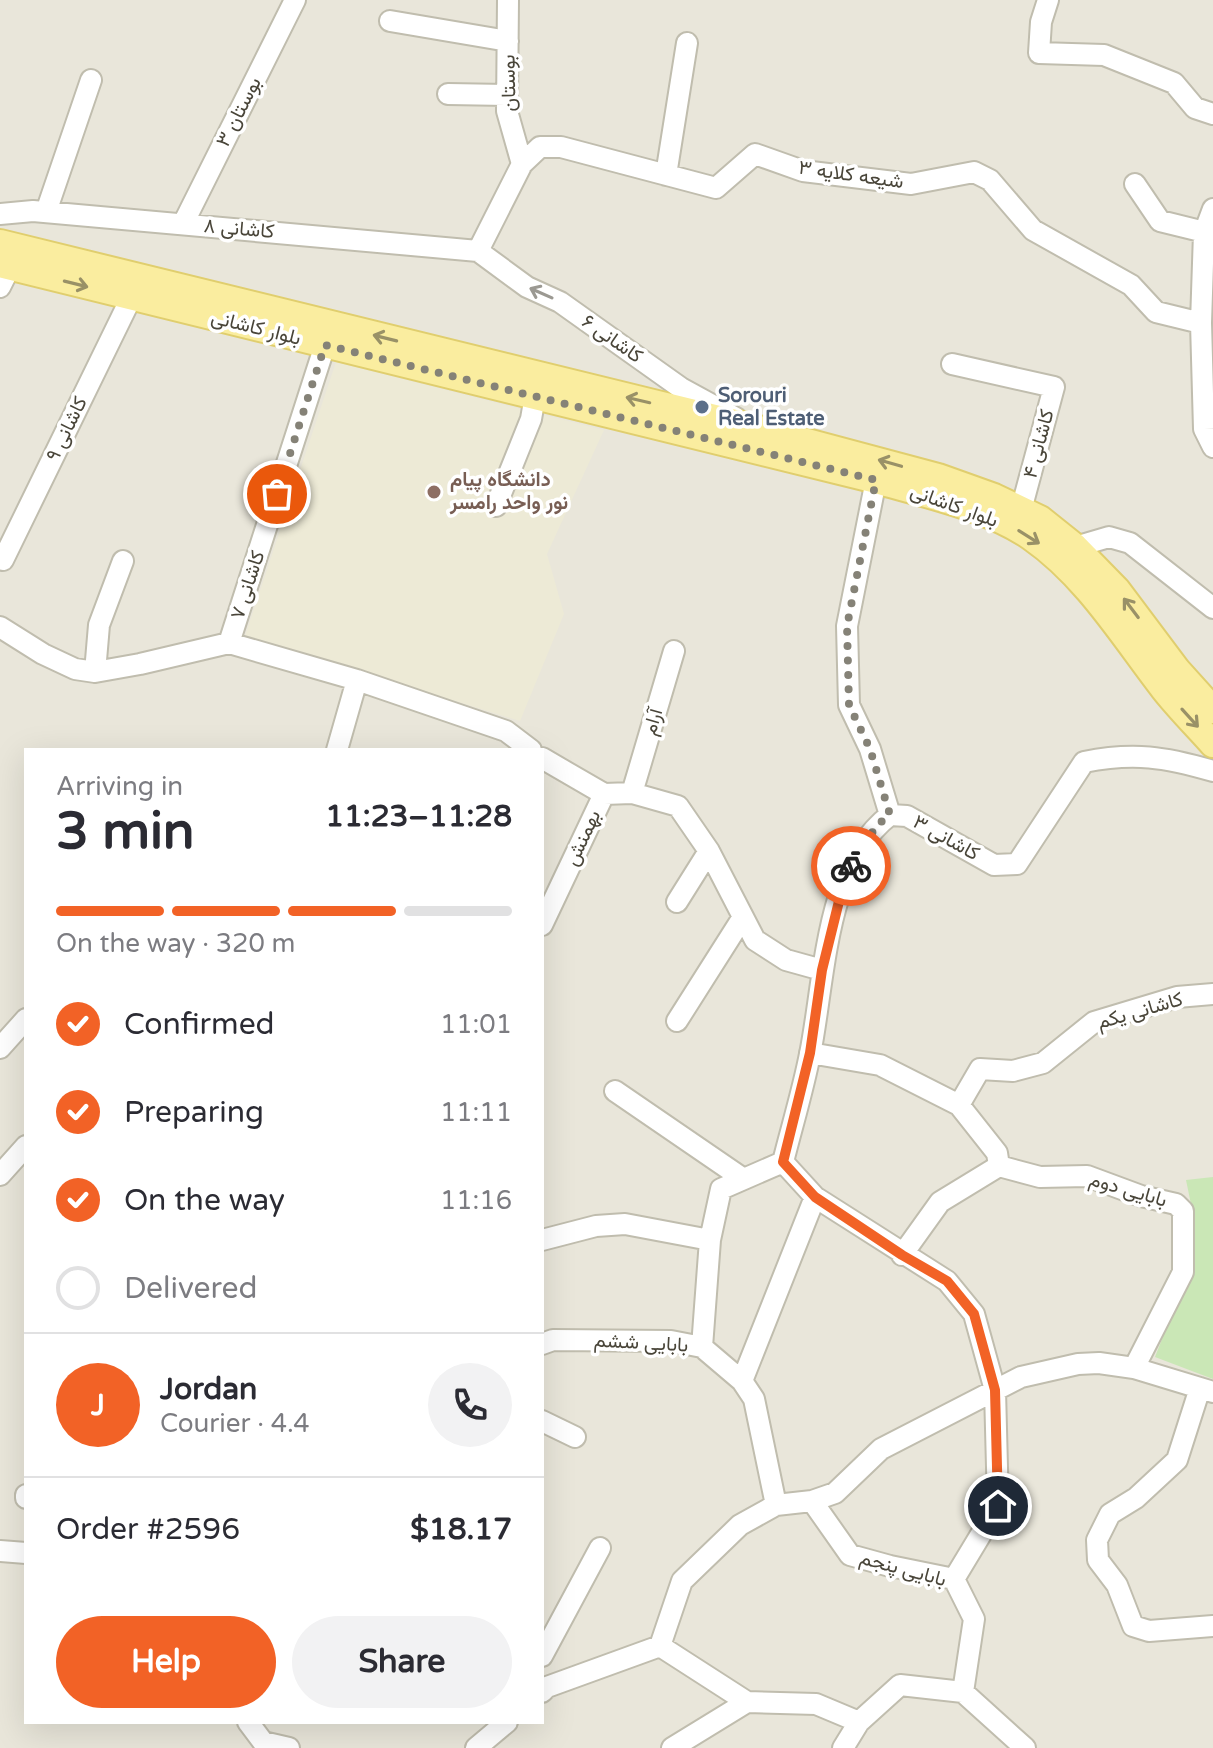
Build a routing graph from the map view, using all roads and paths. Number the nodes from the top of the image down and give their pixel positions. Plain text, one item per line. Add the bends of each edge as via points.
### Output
1 (295, 0) edge
2 (508, 0) edge
3 (1048, 0) edge
4 (390, 21) dead end
5 (508, 41) junction
6 (687, 43) dead end
7 (91, 80) dead end
8 (448, 94) dead end
9 (507, 95) junction
10 (1213, 114) edge
11 (522, 164) junction
12 (666, 175) junction
13 (1135, 184) dead end
14 (1213, 209) edge
15 (46, 212) junction
16 (0, 214) edge
17 (183, 224) junction
18 (1208, 234) edge
19 (478, 251) junction
20 (2, 265) edge
21 (131, 298) junction
22 (1201, 323) junction
23 (327, 335) junction
24 (952, 364) dead end
25 (535, 396) junction
26 (747, 426) junction
27 (1213, 447) edge
28 (876, 480) junction
29 (496, 506) dead end
30 (1021, 510) junction
31 (1075, 547) junction
32 (3, 560) dead end
33 (123, 561) dead end
34 (1213, 608) edge
35 (0, 627) edge
36 (229, 643) junction
37 (674, 651) dead end
38 (95, 672) junction
39 (357, 680) junction
40 (1213, 710) edge
41 (1213, 744) edge
42 (338, 748) edge
43 (528, 748) edge
44 (544, 759) edge
45 (1213, 771) edge
46 (632, 793) junction
47 (604, 794) junction
48 (890, 815) junction
49 (709, 851) junction
50 (677, 902) dead end
51 (743, 917) junction
52 (544, 921) edge
53 (822, 970) junction
54 (1213, 994) edge
55 (24, 1021) edge
56 (677, 1021) dead end
57 (0, 1048) edge
58 (810, 1053) junction
59 (615, 1091) dead end
60 (959, 1105) junction
61 (24, 1148) edge
62 (783, 1162) junction
63 (999, 1166) junction
64 (0, 1175) edge
65 (742, 1178) junction
66 (815, 1197) junction
67 (544, 1239) edge
68 (710, 1240) junction
69 (902, 1255) junction
70 (544, 1343) edge
71 (702, 1347) junction
72 (1134, 1368) junction
73 (742, 1381) junction
74 (995, 1390) junction
75 (1206, 1390) edge
76 (544, 1422) edge
77 (575, 1437) dead end
78 (812, 1501) junction
79 (776, 1505) junction
80 (600, 1548) dead end
81 (0, 1552) edge
82 (24, 1553) edge
83 (954, 1579) junction
84 (1213, 1626) edge
85 (660, 1646) junction
86 (544, 1652) edge
87 (544, 1688) edge
88 (963, 1692) junction
89 (747, 1702) junction
90 (859, 1722) junction
91 (250, 1724) edge
92 (505, 1724) edge
93 (289, 1748) edge
94 (476, 1748) edge
95 (672, 1748) edge
96 (843, 1748) edge
97 (1025, 1748) edge

1 - 17 street, بوستان ۳
2 - 5 street, بوستان
3 - 10 street via 1039,53 1104,55 1174,83 1195,108
4 - 5 street
5 - 9 street, بوستان
6 - 12 street
7 - 15 street
8 - 9 street
9 - 11 street, بوستان
11 - 12 street, شیعه کلایه ۳ via 540,147 561,147
11 - 19 street
12 - 22 street, شیعه کلایه ۳ via 716,188 755,154 803,171 911,184 974,172 990,180 1033,230 1131,285 1156,312
13 - 18 street via 1160,221
14 - 18 street
15 - 16 street, کاشانی ۸
15 - 17 street, کاشانی ۸
17 - 19 street, کاشانی ۸
18 - 22 street
26 -> 19 street, کاشانی ۶ via 681,388
20 -> 21 main road, بلوار کاشانی
20 - 23 main road, بلوار کاشانی
21 - 23 main road, بلوار کاشانی
21 - 32 street, کاشانی ۹
22 - 27 street via 1204,429
23 - 25 main road, بلوار کاشانی
26 -> 23 main road, بلوار کاشانی
23 - 36 street, کاشانی ۷
24 - 30 street, کاشانی ۴ via 1054,387
25 - 28 main road, بلوار کاشانی
25 - 29 street
30 -> 26 main road, بلوار کاشانی via 938,477
28 -> 41 main road, بلوار کاشانی via 987,515 1029,536 1068,567 1099,602
28 - 48 street via 847,626 849,705 870,749
30 - 31 main road, بلوار کاشانی
31 - 34 street via 1109,537 1130,543
40 -> 31 main road, بلوار کاشانی via 1117,590
33 - 38 street via 99,625
35 - 38 street via 75,669
36 - 38 street
36 - 39 street
37 - 46 street, آرام
39 - 42 street
39 - 43 street via 506,731
44 - 47 street
45 - 48 street, کاشانی ۳ via 1168,758 1115,756 1084,762 1017,864 994,865 907,816
46 - 47 street
46 - 49 street via 678,806
47 - 52 street, بهمنش
48 - 53 street, کاشانی ۳ via 877,825 845,877
49 - 50 street
49 - 51 street
51 - 53 street via 755,940 786,960
51 - 56 street
53 - 58 street, کاشانی ۳
54 - 60 street, کاشانی یکم via 1177,997 1094,1022 1043,1063 1013,1071 980,1069
55 - 57 street
58 - 60 street via 880,1065
58 - 62 street, کاشانی ۳
59 - 65 street
60 - 63 street via 997,1153
61 - 64 street
62 - 65 street
62 - 66 street
63 - 69 street via 940,1202
63 - 72 street, بابایی دوم via 1040,1177 1087,1176 1176,1204 1183,1211 1183,1272
65 - 68 street via 721,1189
66 - 69 street
66 - 73 street
67 - 68 street via 625,1224
68 - 71 street
69 - 74 street via 947,1281 974,1314
70 - 71 street, بابایی ششم via 671,1341
71 - 73 street, بابایی ششم
72 - 74 street via 1078,1364 1021,1377
72 - 75 street
73 - 79 street, بابایی ششم via 754,1399
74 - 78 street via 881,1449 835,1493
74 - 83 street via 998,1506
75 - 84 street via 1177,1460 1110,1514 1097,1550 1133,1626 1149,1631
76 - 77 street
78 - 79 street
78 - 83 street, بابایی پنجم via 850,1555
79 - 85 street via 740,1525 682,1581
80 - 86 street
81 - 82 street
83 - 88 street, بابایی پنجم via 974,1619
85 - 87 street
85 - 89 street
88 - 90 street via 900,1685
88 - 97 street
89 - 90 street via 816,1704
89 - 95 street
90 - 96 street
91 - 93 street via 263,1742
92 - 94 street

